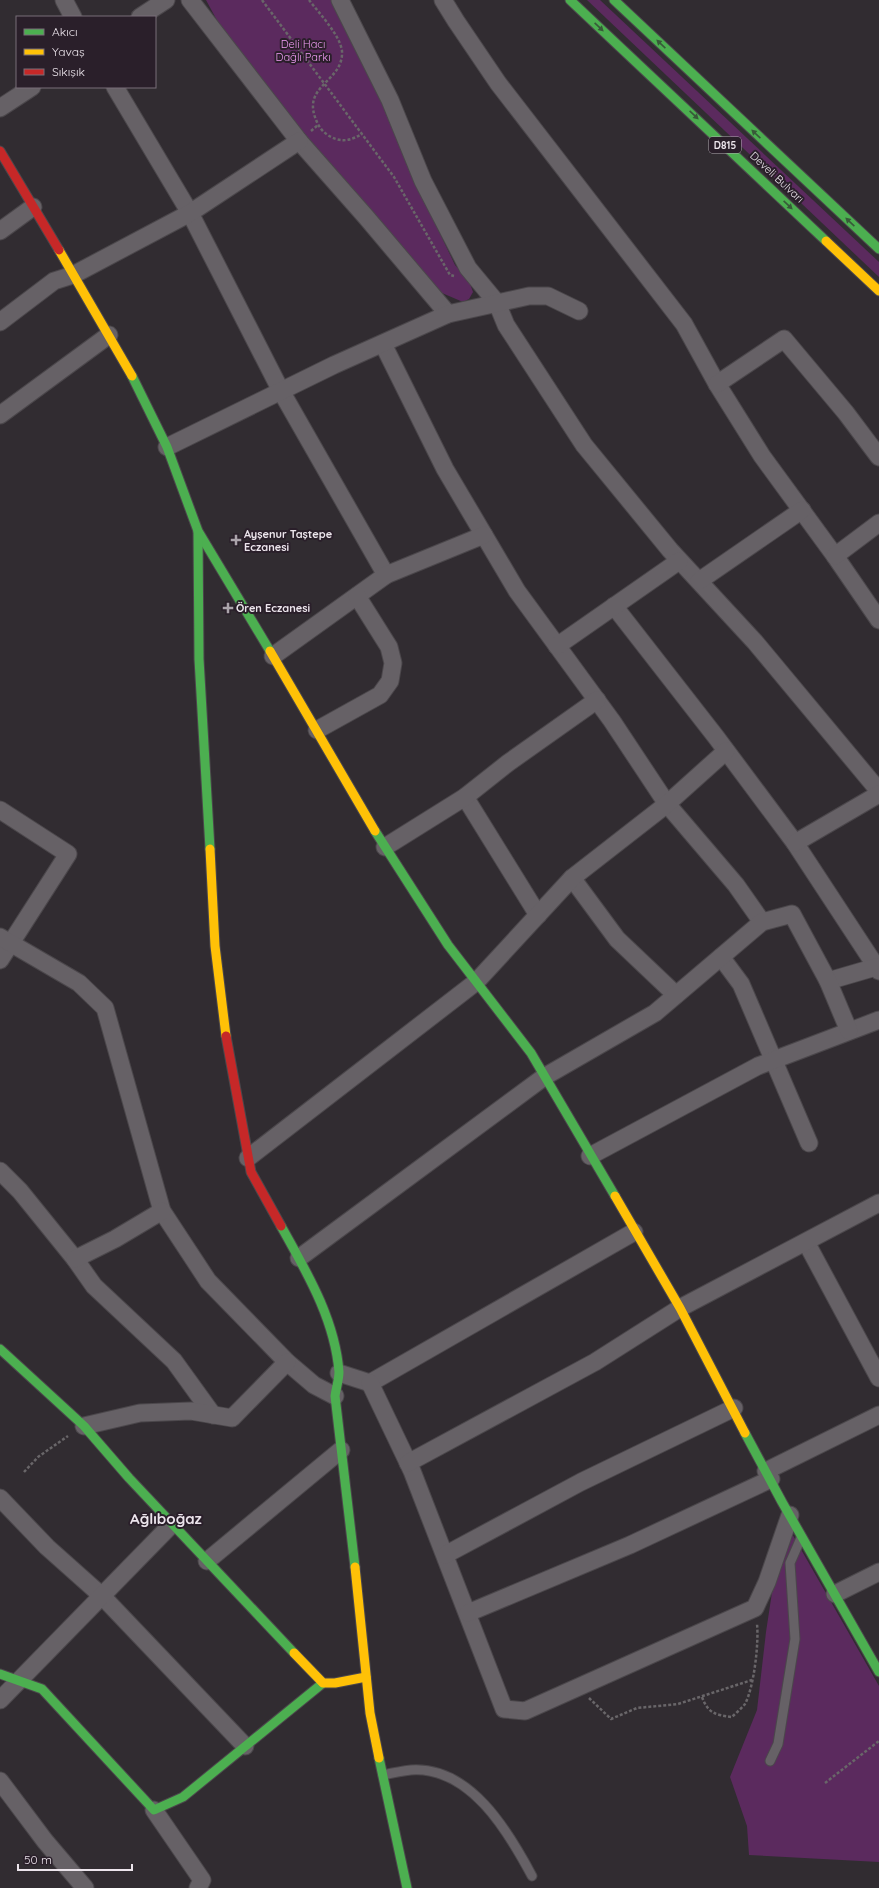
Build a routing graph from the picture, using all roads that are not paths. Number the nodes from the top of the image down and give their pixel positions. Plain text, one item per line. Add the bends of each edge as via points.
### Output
1 (64, 0) edge
2 (166, 0) edge
3 (190, 0) edge
4 (340, 0) edge
5 (443, 0) edge
6 (570, 0) edge
7 (614, 0) edge
8 (73, 16) edge
9 (142, 16) edge
10 (30, 88) edge
11 (116, 88) edge
12 (0, 108) edge
13 (300, 141) junction
14 (0, 151) edge
15 (33, 207) junction
16 (190, 213) junction
17 (0, 231) edge
18 (879, 249) edge
19 (73, 275) junction
20 (879, 291) edge
21 (497, 303) junction
22 (579, 311) dead end
23 (448, 314) junction
24 (0, 322) edge
25 (109, 334) junction
26 (383, 344) junction
27 (717, 384) junction
28 (281, 391) junction
29 (0, 415) edge
30 (167, 447) junction
31 (879, 457) edge
32 (802, 510) junction
33 (879, 523) edge
34 (198, 531) junction
35 (484, 535) junction
36 (836, 556) junction
37 (679, 561) junction
38 (386, 575) junction
39 (699, 581) junction
40 (357, 596) junction
41 (614, 606) junction
42 (879, 620) edge
43 (557, 646) junction
44 (273, 656) junction
45 (597, 700) junction
46 (317, 730) junction
47 (726, 751) junction
48 (879, 790) edge
49 (879, 794) edge
50 (466, 797) junction
51 (667, 804) junction
52 (0, 810) edge
53 (794, 844) junction
54 (385, 847) junction
55 (572, 878) junction
56 (538, 915) junction
57 (762, 922) junction
58 (6, 940) edge
59 (721, 957) junction
60 (0, 960) edge
61 (878, 969) edge
62 (828, 981) junction
63 (476, 982) junction
64 (676, 995) junction
65 (879, 1020) edge
66 (849, 1031) junction
67 (772, 1060) junction
68 (544, 1077) junction
69 (808, 1144) dead end
70 (590, 1156) junction
71 (248, 1158) junction
72 (0, 1172) edge
73 (879, 1204) edge
74 (162, 1211) junction
75 (634, 1232) junction
76 (806, 1242) junction
77 (299, 1258) junction
78 (75, 1259) junction
79 (680, 1308) junction
80 (0, 1349) edge
81 (287, 1362) junction
82 (339, 1373) junction
83 (879, 1378) edge
84 (370, 1382) junction
85 (335, 1396) junction
86 (734, 1408) junction
87 (213, 1415) junction
88 (879, 1415) edge
89 (84, 1426) junction
90 (341, 1450) junction
91 (408, 1463) junction
92 (768, 1475) junction
93 (0, 1498) edge
94 (790, 1515) junction
95 (172, 1524) junction
96 (802, 1537) junction
97 (445, 1554) junction
98 (207, 1561) junction
99 (879, 1572) edge
100 (835, 1594) junction
101 (102, 1596) junction
102 (468, 1613) junction
103 (879, 1672) edge
104 (0, 1674) edge
105 (366, 1677) junction
106 (18, 1682) junction
107 (323, 1683) junction
108 (0, 1700) edge
109 (245, 1746) junction
110 (770, 1761) dead end
111 (383, 1775) junction
112 (0, 1781) edge
113 (154, 1810) junction
114 (532, 1876) dead end
115 (85, 1888) edge
116 (198, 1888) edge
117 (407, 1888) edge

1 - 8 street
2 - 9 street
3 - 13 street
4 - 21 street via 390,100 423,181 468,268
5 - 27 street via 498,83 684,324
6 -> 20 main road, Develi Bulvarı / D815
18 -> 7 main road, Develi Bulvarı / D815
10 - 12 street
11 - 16 street
13 - 16 street
13 - 23 street
14 - 15 main road
15 - 17 street
15 - 19 main road
16 - 19 street
16 - 28 street
19 - 24 street via 54,281
19 - 25 main road
21 - 22 street via 529,296 548,296
21 - 23 street
21 - 37 street via 506,325 584,445
23 - 26 street
25 - 29 street
25 - 30 main road
26 - 28 street
26 - 35 street via 445,470
27 - 31 street via 784,339
27 - 32 street via 762,456
28 - 30 street
28 - 38 street
30 - 34 main road
32 - 36 street
32 - 39 street
33 - 36 street
34 - 44 main road
34 - 71 main road via 199,659 215,946 227,1044
35 - 38 street
35 - 43 street via 517,591
36 - 42 street
37 - 39 street
37 - 41 street
38 - 40 street
39 - 48 street via 755,642
40 - 44 street
40 - 46 street via 389,647 393,663 390,681 380,695
41 - 43 street
41 - 47 street
43 - 45 street
44 - 46 main road
45 - 50 street via 508,763
45 - 51 street
46 - 54 main road
47 - 51 street
47 - 53 street
49 - 53 street
50 - 54 street
50 - 56 street
51 - 55 street
51 - 57 street via 736,885
52 - 58 street via 68,854
53 - 61 street
54 - 63 main road via 448,945
55 - 56 street
55 - 64 street via 617,939
56 - 63 street
57 - 59 street
57 - 62 street via 792,914
58 - 60 street
58 - 74 street via 79,983 105,1008
59 - 64 street
59 - 67 street via 741,984
61 - 62 street
62 - 66 street
63 - 68 main road via 531,1053
63 - 71 street
64 - 68 street via 655,1013
65 - 66 street
66 - 67 street
67 - 69 street
67 - 70 street
68 - 70 main road
68 - 77 street
70 - 75 main road
71 - 77 main road via 251,1172
72 - 78 street via 20,1191
73 - 76 street
74 - 78 street
74 - 81 street via 208,1281
75 - 79 main road
75 - 84 street
76 - 79 street
76 - 83 street
77 - 82 main road via 311,1280 332,1333
78 - 87 street via 94,1286 174,1361
79 - 86 main road
79 - 91 street via 595,1362
80 - 89 main road
81 - 85 street via 314,1386
81 - 87 street via 232,1418
82 - 84 street
82 - 85 main road
84 - 91 street
85 - 90 main road
86 - 92 main road
86 - 97 street via 581,1482
87 - 89 street via 191,1412 140,1412
88 - 92 street
89 - 95 main road
90 - 98 street
90 - 105 main road
91 - 97 street
92 - 94 main road
92 - 102 street via 630,1545
93 - 101 street via 47,1547
94 - 96 main road
94 - 102 street via 767,1582 755,1608 525,1711 504,1709
95 - 98 main road
95 - 101 street
96 - 100 main road
96 - 110 lane via 790,1563 795,1639 778,1744
97 - 102 street
98 - 107 main road
99 - 100 street
100 - 103 main road
101 - 106 street
101 - 109 street
104 - 106 main road
105 - 107 main road via 335,1684
105 - 111 main road via 370,1713
106 - 108 street
106 - 113 main road via 42,1689
107 - 109 main road
109 - 113 main road via 183,1796
111 - 114 lane via 411,1770 424,1771 461,1785 483,1803 511,1837
111 - 117 main road
112 - 115 street via 45,1841
113 - 116 street via 202,1880

